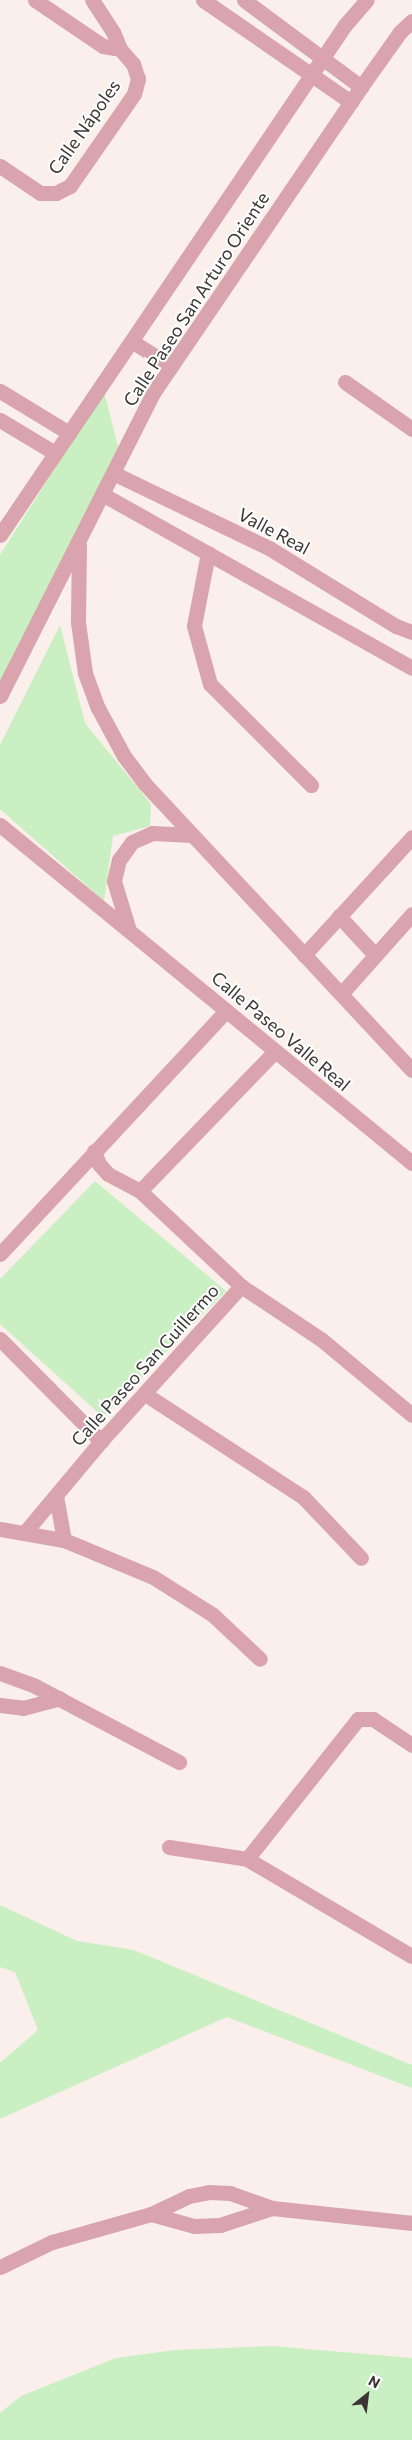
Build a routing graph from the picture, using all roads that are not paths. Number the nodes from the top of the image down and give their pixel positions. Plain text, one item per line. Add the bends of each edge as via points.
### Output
1 (35, 0) edge
2 (92, 0) edge
3 (203, 0) edge
4 (244, 0) edge
5 (367, 0) edge
6 (412, 21) edge
7 (120, 49) junction
8 (322, 60) junction
9 (312, 74) junction
10 (361, 87) junction
11 (351, 102) junction
12 (0, 166) edge
13 (133, 342) junction
14 (171, 366) junction
15 (345, 382) dead end
16 (0, 391) edge
17 (0, 420) edge
18 (412, 429) edge
19 (68, 433) junction
20 (55, 453) junction
21 (113, 473) junction
22 (102, 494) junction
23 (0, 535) edge
24 (80, 538) junction
25 (208, 553) junction
26 (412, 632) edge
27 (412, 668) edge
28 (0, 696) edge
29 (311, 785) dead end
30 (2, 829) edge
31 (192, 835) junction
32 (412, 837) edge
33 (412, 914) edge
34 (339, 916) junction
35 (128, 927) junction
36 (304, 955) junction
37 (375, 955) junction
38 (341, 994) junction
39 (226, 1011) junction
40 (275, 1051) junction
41 (412, 1070) edge
42 (94, 1152) junction
43 (412, 1163) edge
44 (140, 1191) junction
45 (0, 1254) edge
46 (241, 1286) junction
47 (0, 1339) edge
48 (145, 1394) junction
49 (412, 1415) edge
50 (101, 1441) junction
51 (56, 1496) junction
52 (3, 1528) edge
53 (26, 1532) junction
54 (64, 1540) junction
55 (361, 1558) dead end
56 (260, 1659) dead end
57 (0, 1673) edge
58 (60, 1698) junction
59 (0, 1705) edge
60 (412, 1745) edge
61 (179, 1762) dead end
62 (169, 1847) dead end
63 (247, 1859) junction
64 (412, 1956) edge
65 (272, 2208) junction
66 (151, 2214) junction
67 (412, 2223) edge
68 (0, 2267) edge

1 - 7 street via 102,46
2 - 7 street, Calle Nápoles
3 - 9 street
4 - 8 street
5 - 8 street, Calle Paseo San Arturo Oriente via 345,25
6 - 10 street, Calle Paseo San Arturo Oriente via 400,32
7 - 12 street, Calle Nápoles via 133,64 138,79 134,94 70,186 56,193 40,193
8 - 9 street, Calle Paseo San Arturo Oriente
8 - 10 street
9 - 11 street
9 - 13 street, Calle Paseo San Arturo Oriente
10 - 11 street, Calle Paseo San Arturo Oriente
11 - 14 street, Calle Paseo San Arturo Oriente
13 - 14 street
13 - 19 street, Calle Paseo San Arturo Oriente
14 - 21 street, Calle Paseo San Arturo Oriente via 153,393
15 - 18 street
16 - 19 street
17 - 20 street
19 - 20 street, Calle Paseo San Arturo Oriente
20 - 23 street, Calle Paseo San Arturo Oriente
21 - 22 street, Calle Paseo San Arturo Oriente
21 - 26 street, Valle Real via 261,544 396,626
22 - 24 street, Calle Paseo San Arturo Oriente
22 - 25 street
24 - 28 street, Calle Paseo San Arturo Oriente
24 - 31 street via 78,622 85,673 98,708 140,777
25 - 27 street
25 - 29 street via 194,626 210,684
30 - 35 street, Calle Paseo Valle Real
31 - 35 street via 152,833 132,842 119,860 114,882
31 - 36 street
32 - 34 street
33 - 37 street
34 - 36 street
34 - 37 street
35 - 39 street, Calle Paseo Valle Real
36 - 38 street
37 - 38 street
38 - 41 street
39 - 40 street, Calle Paseo Valle Real
39 - 42 street
40 - 43 street, Calle Paseo Valle Real
40 - 44 street
42 - 44 street, Calle Paseo San Guillermo via 108,1174
42 - 45 street
44 - 46 street, Calle Paseo San Guillermo
46 - 48 street, Calle Paseo San Guillermo
46 - 49 street via 322,1340
47 - 50 street
48 - 50 street, Calle Paseo San Guillermo
48 - 55 street via 303,1497
50 - 51 street, Calle Paseo San Guillermo
51 - 53 street, Calle Paseo San Guillermo
51 - 54 street
52 - 53 street
53 - 54 street
54 - 56 street via 153,1577 213,1615
57 - 58 street
58 - 59 street via 23,1708
58 - 61 street
60 - 63 street via 373,1719 358,1719
62 - 63 street
63 - 64 street
65 - 66 street via 220,2225 179,2223
65 - 66 street via 230,2193 208,2192 182,2199
65 - 67 street
66 - 68 street via 52,2242

